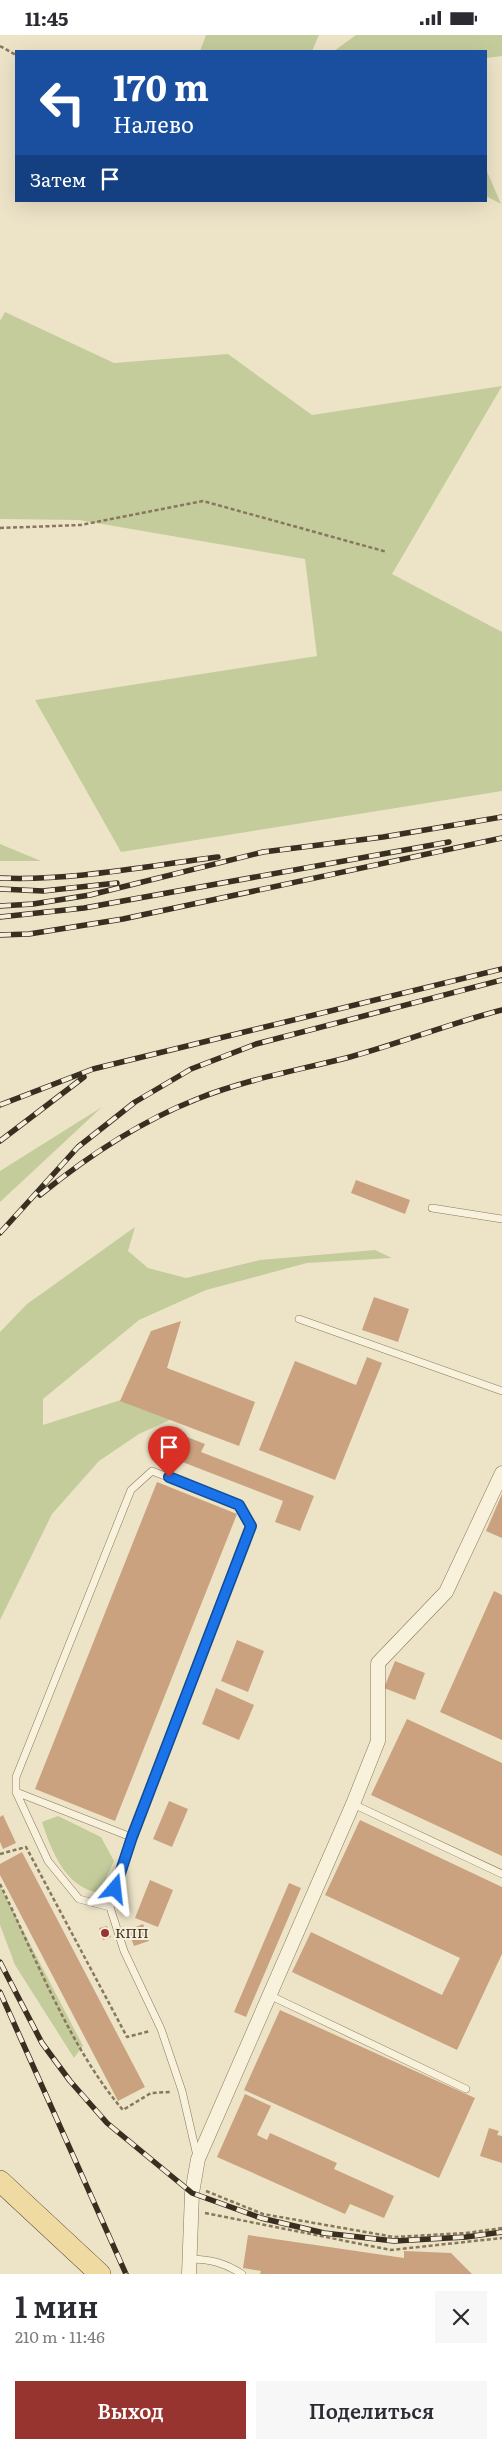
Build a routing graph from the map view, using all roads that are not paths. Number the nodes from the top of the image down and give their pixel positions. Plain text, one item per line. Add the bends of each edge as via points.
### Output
1 (432, 1208) dead end
2 (502, 1219) edge
3 (299, 1319) dead end
4 (502, 1391) edge
5 (502, 1473) edge
6 (16, 1792) junction
7 (353, 1804) junction
8 (132, 1837) junction
9 (502, 1874) edge
10 (110, 1907) junction
11 (269, 1995) junction
12 (466, 2089) dead end
13 (198, 2159) junction
14 (0, 2181) edge
15 (189, 2259) junction
16 (100, 2274) edge
17 (189, 2274) edge
18 (242, 2274) edge

1 - 2 lane
3 - 4 lane
5 - 7 street via 446,1592 378,1663 378,1741
6 - 8 lane
6 - 8 lane via 16,1777 131,1490 152,1471 160,1474 239,1505 251,1526
6 - 10 lane via 48,1861 79,1899
7 - 9 lane
7 - 11 street
8 - 10 lane
10 - 13 lane via 124,1951 161,2029 182,2091
11 - 12 lane
11 - 13 street
13 - 15 street via 193,2185
14 - 16 main road
15 - 17 street
15 - 18 lane via 207,2259 228,2265

